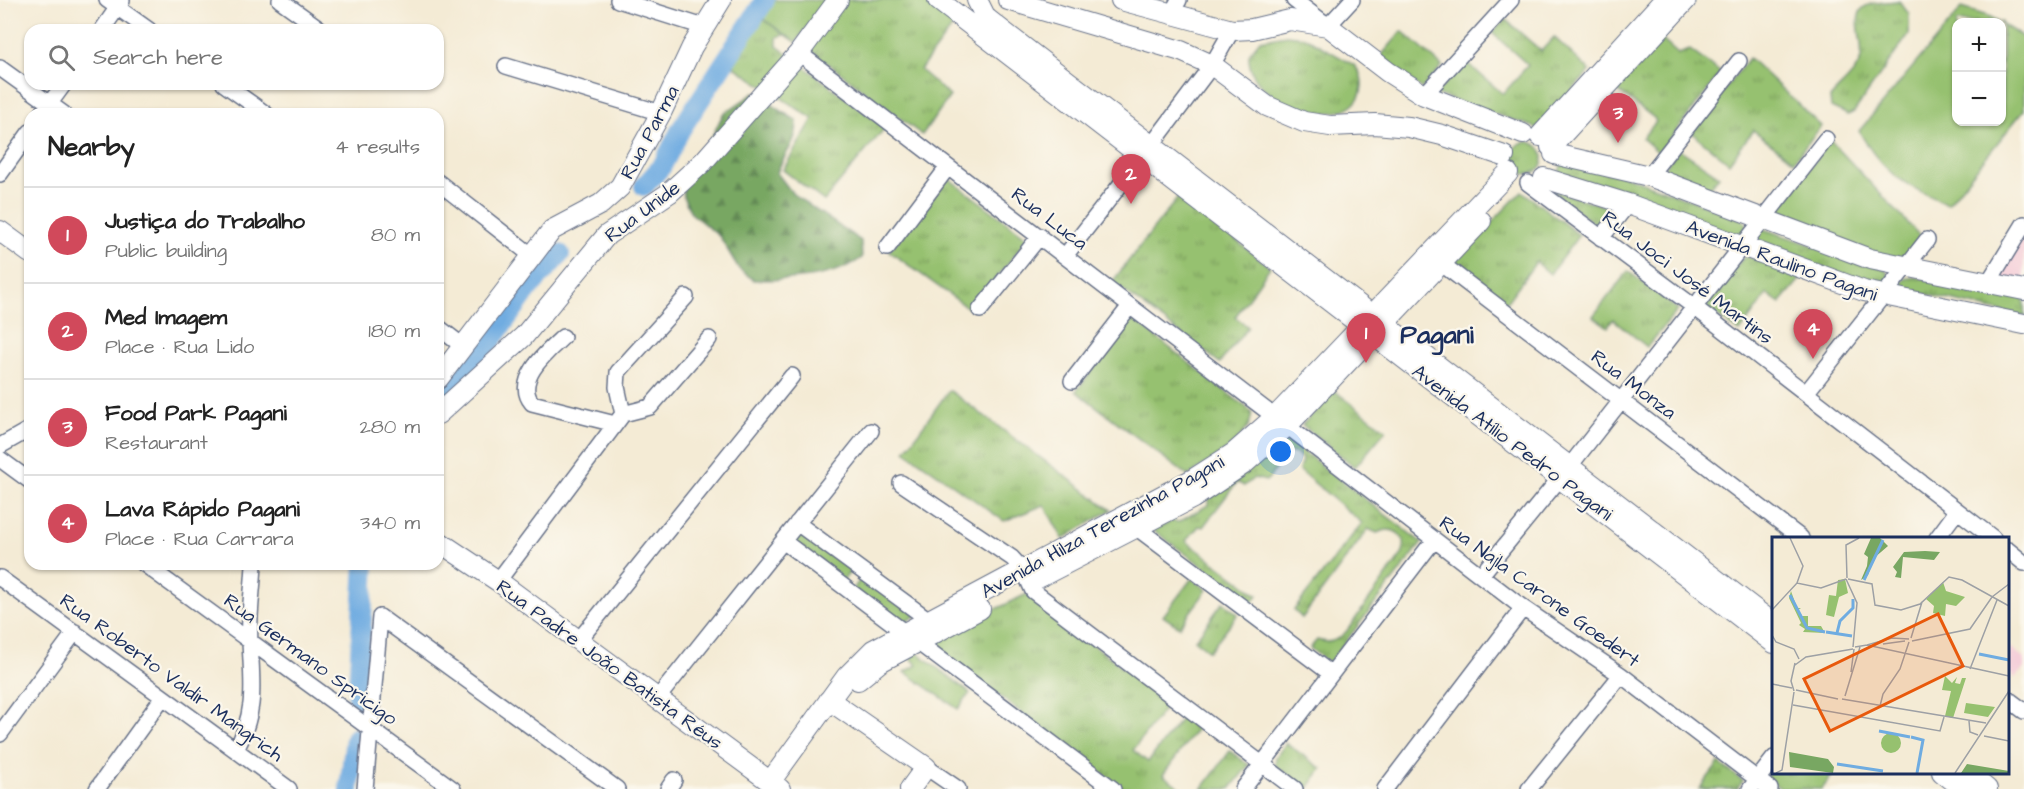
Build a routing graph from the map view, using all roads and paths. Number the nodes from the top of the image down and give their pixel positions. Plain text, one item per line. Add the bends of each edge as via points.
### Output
1 (280, 0) edge
2 (618, 0) edge
3 (721, 0) edge
4 (838, 0) edge
5 (966, 0) edge
6 (977, 0) edge
7 (1008, 0) edge
8 (1121, 0) edge
9 (1294, 0) edge
10 (1352, 0) edge
11 (1511, 0) edge
12 (1686, 0) edge
13 (116, 2) edge
14 (941, 3) edge
15 (1175, 7) edge
16 (1659, 7) edge
17 (105, 24) edge
18 (142, 24) edge
19 (313, 24) edge
20 (1328, 26) junction
21 (704, 27) junction
22 (1232, 30) junction
23 (799, 53) junction
24 (1739, 61) dead end
25 (1212, 65) junction
26 (506, 66) dead end
27 (0, 68) edge
28 (24, 89) edge
29 (25, 90) edge
30 (60, 90) edge
31 (232, 90) edge
32 (1424, 95) junction
33 (45, 108) edge
34 (47, 108) edge
35 (258, 108) edge
36 (655, 111) junction
37 (1826, 139) dead end
38 (24, 140) edge
39 (1542, 143) junction
40 (1147, 152) junction
41 (948, 167) junction
42 (0, 174) edge
43 (1520, 175) junction
44 (1649, 176) junction
45 (444, 187) edge
46 (620, 187) junction
47 (1628, 204) junction
48 (594, 207) junction
49 (643, 211) junction
50 (1762, 218) junction
51 (2024, 224) edge
52 (0, 231) edge
53 (607, 235) junction
54 (1040, 236) junction
55 (1601, 238) junction
56 (1927, 240) dead end
57 (1742, 246) junction
58 (887, 248) dead end
59 (24, 249) edge
60 (531, 255) junction
61 (1065, 255) junction
62 (1442, 264) junction
63 (1907, 268) junction
64 (1988, 283) junction
65 (2024, 290) edge
66 (686, 297) dead end
67 (1885, 297) junction
68 (1130, 306) junction
69 (1693, 306) junction
70 (980, 310) dead end
71 (2024, 324) edge
72 (1373, 326) junction
73 (444, 332) edge
74 (563, 337) dead end
75 (709, 339) dead end
76 (464, 347) junction
77 (444, 372) edge
78 (792, 376) dead end
79 (1072, 381) dead end
80 (1806, 393) junction
81 (1621, 400) junction
82 (444, 409) edge
83 (619, 419) junction
84 (1281, 422) junction
85 (871, 431) dead end
86 (24, 432) edge
87 (0, 446) edge
88 (0, 459) edge
89 (1564, 472) junction
90 (24, 477) edge
91 (900, 483) dead end
92 (1957, 511) junction
93 (1132, 521) junction
94 (798, 523) junction
95 (1800, 537) edge
96 (1938, 537) edge
97 (1992, 537) edge
98 (1434, 540) junction
99 (783, 541) junction
100 (444, 545) edge
101 (2009, 552) edge
102 (2024, 563) edge
103 (861, 568) junction
104 (152, 570) edge
105 (254, 570) edge
106 (1481, 576) junction
107 (1026, 577) junction
108 (0, 578) edge
109 (498, 581) junction
110 (847, 588) junction
111 (1523, 608) junction
112 (929, 620) junction
113 (1772, 623) edge
114 (75, 632) junction
115 (912, 637) junction
116 (579, 640) junction
117 (249, 641) junction
118 (1772, 642) edge
119 (1330, 673) junction
120 (1621, 675) junction
121 (163, 697) junction
122 (657, 699) junction
123 (2009, 700) edge
124 (834, 703) junction
125 (2024, 711) edge
126 (2, 727) edge
127 (370, 729) junction
128 (236, 750) junction
129 (1772, 760) edge
130 (1262, 764) junction
131 (926, 767) junction
132 (1945, 774) edge
133 (1968, 774) edge
134 (775, 785) edge
135 (1759, 786) edge
136 (96, 789) edge
137 (289, 789) edge
138 (365, 789) edge
139 (453, 789) edge
140 (616, 789) edge
141 (910, 789) edge
142 (958, 789) edge
143 (1113, 789) edge
144 (1243, 789) edge
145 (1295, 789) edge
146 (1385, 789) edge
147 (1529, 789) edge
148 (1964, 789) edge
149 (1987, 789) edge

1 - 19 street
2 - 21 street
3 - 21 main road, Rua Parma
4 - 23 main road, Rua Unide
5 - 14 main road
6 - 40 main road, Avenida Atílio Pedro Pagani via 986,18
7 - 25 main road, Avenida Raulino Pagani via 1166,46
8 - 15 main road, Avenida Raulino Pagani
9 - 20 street
10 - 20 street
11 - 32 street
12 - 16 main road
13 - 17 street
13 - 18 street
14 - 40 main road, Avenida Atílio Pedro Pagani
15 - 22 main road, Avenida Raulino Pagani
16 - 39 main road
20 - 22 main road, Avenida Raulino Pagani via 1290,20
20 - 32 main road, Avenida Raulino Pagani
21 - 36 main road, Rua Parma
22 - 25 street
23 - 41 street, Rua Luca
23 - 49 main road, Rua Unide via 703,162 669,194
24 - 44 street
25 - 40 street
25 - 43 main road, Avenida Raulino Pagani via 1267,106 1304,122 1409,127 1442,135
26 - 36 street
27 - 28 street
29 - 33 street
30 - 34 street
31 - 35 street
32 - 39 main road, Avenida Raulino Pagani
36 - 46 main road, Rua Parma
37 - 50 street
38 - 42 street
39 - 43 main road via 1552,168
39 - 43 main road via 1512,140
39 - 44 main road, Avenida Raulino Pagani
40 - 61 street
40 - 72 main road, Avenida Atílio Pedro Pagani
41 - 54 street, Rua Luca
41 - 58 street
43 - 47 main road, Avenida Raulino Pagani
43 - 55 street, Rua Joci José Martins
43 - 62 main road, Avenida Hilza Terezinha Pagani
43 - 72 main road, Avenida Hilza Terezinha Pagani
44 - 50 main road, Avenida Raulino Pagani
45 - 60 street
46 - 48 main road, Rua Parma
46 - 49 main road via 625,200
47 - 55 street
47 - 57 main road, Avenida Raulino Pagani
48 - 53 main road via 609,224
48 - 60 main road, Rua Parma via 552,230
49 - 53 main road, Rua Unide
50 - 57 street
50 - 63 main road, Avenida Raulino Pagani via 1845,251
51 - 64 street
52 - 59 main road
53 - 82 main road, Rua Unide via 524,336
54 - 61 street, Rua Luca
54 - 70 street
55 - 69 street, Rua Joci José Martins
56 - 63 street
57 - 67 main road, Avenida Raulino Pagani
57 - 69 street
60 - 76 main road, Rua Parma
61 - 68 street, Rua Luca
62 - 72 main road, Avenida Hilza Terezinha Pagani
62 - 81 street, Rua Monza
63 - 64 main road, Avenida Raulino Pagani
63 - 67 street
64 - 65 main road, Avenida Raulino Pagani
66 - 83 street via 618,372
67 - 71 main road, Avenida Raulino Pagani
67 - 80 street
68 - 79 street
68 - 84 street, Rua Luca
69 - 80 street, Rua Joci José Martins
69 - 81 street
72 - 84 main road, Avenida Hilza Terezinha Pagani
72 - 89 main road, Avenida Atílio Pedro Pagani
73 - 76 street
74 - 83 street via 535,366 527,397 532,403
75 - 83 street via 650,407
76 - 77 main road, Rua Parma
78 - 116 street
80 - 92 street, Rua Joci José Martins
81 - 89 street
81 - 95 street, Rua Monza
83 - 109 street
84 - 93 main road, Avenida Hilza Terezinha Pagani via 1157,508
84 - 98 street, Rua Najla Carone Goedert
85 - 94 street
86 - 87 street
88 - 90 street
89 - 106 street
89 - 113 main road, Avenida Atílio Pedro Pagani
89 - 118 main road, Avenida Atílio Pedro Pagani
91 - 107 street via 1012,558
92 - 96 street
92 - 97 street, Rua Joci José Martins
93 - 107 main road, Avenida Hilza Terezinha Pagani
93 - 119 street
94 - 99 street
94 - 103 street
98 - 106 street, Rua Najla Carone Goedert
98 - 119 street
99 - 110 street
99 - 122 street
100 - 109 main road, Rua Padre João Batista Réus
101 - 102 street
103 - 110 street
103 - 112 street
104 - 117 street, Rua Germano Spricigo
105 - 117 street
106 - 111 street, Rua Najla Carone Goedert
107 - 112 main road, Avenida Hilza Terezinha Pagani
107 - 115 main road, Avenida Hilza Terezinha Pagani
107 - 130 street via 1033,591
108 - 114 street, Rua Roberto Valdir Mangrich
109 - 116 main road, Rua Padre João Batista Réus
110 - 115 street
111 - 120 street, Rua Najla Carone Goedert
111 - 146 street
112 - 115 main road, Avenida Hilza Terezinha Pagani
114 - 121 street, Rua Roberto Valdir Mangrich
114 - 126 street
115 - 124 main road, Avenida Hilza Terezinha Pagani via 864,657
115 - 143 street
116 - 122 main road, Rua Padre João Batista Réus
117 - 127 street, Rua Germano Spricigo
117 - 128 street via 253,704
119 - 130 street
120 - 135 street, Rua Najla Carone Goedert
120 - 147 street
121 - 128 street, Rua Roberto Valdir Mangrich
121 - 136 street
122 - 134 main road, Rua Padre João Batista Réus
123 - 125 street
124 - 131 main road
124 - 134 main road, Avenida Hilza Terezinha Pagani
127 - 138 street
127 - 139 street, Rua Germano Spricigo
127 - 140 street via 380,617
128 - 137 street, Rua Roberto Valdir Mangrich
129 - 135 street
130 - 144 street
130 - 145 street
131 - 141 main road
131 - 142 street
132 - 148 main road
133 - 149 main road

